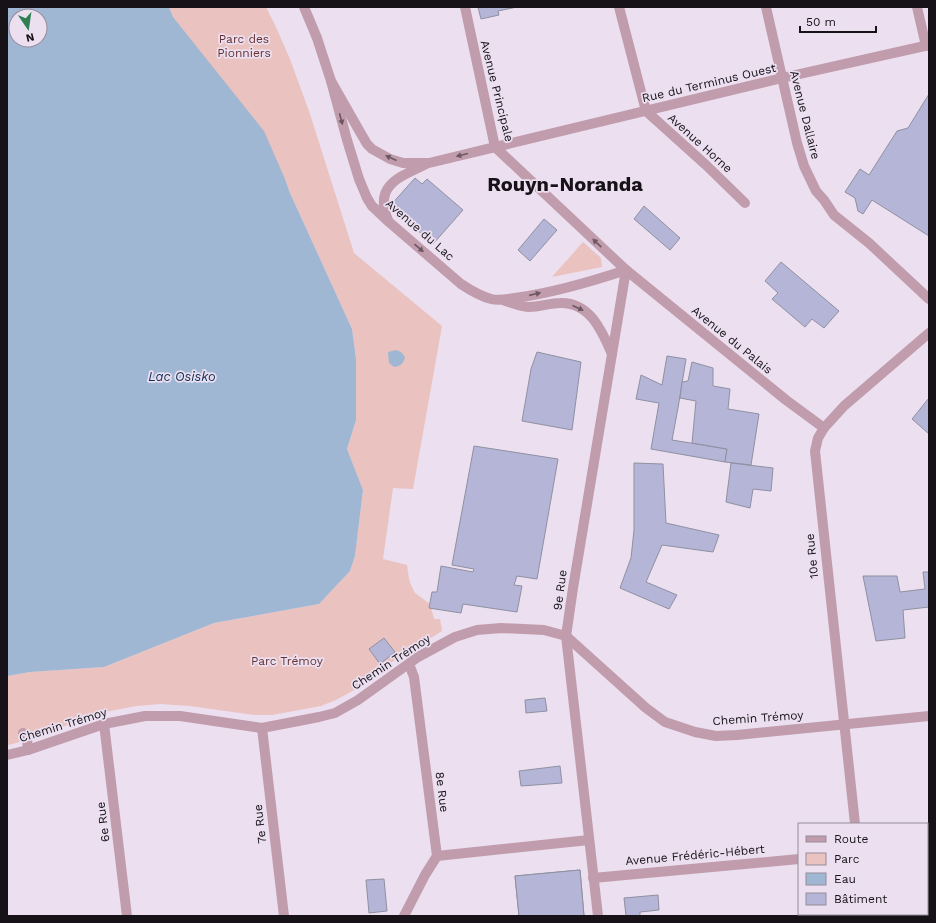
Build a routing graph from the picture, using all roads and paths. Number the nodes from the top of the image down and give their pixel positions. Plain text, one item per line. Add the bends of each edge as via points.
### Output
1 (304, 7) edge
2 (465, 7) edge
3 (619, 7) edge
4 (766, 7) edge
5 (917, 7) edge
6 (928, 45) edge
7 (782, 78) junction
8 (331, 81) junction
9 (646, 111) junction
10 (495, 147) junction
11 (429, 163) junction
12 (745, 203) dead end
13 (389, 222) junction
14 (626, 270) junction
15 (929, 299) edge
16 (499, 300) junction
17 (929, 333) edge
18 (612, 354) junction
19 (824, 428) junction
20 (566, 636) junction
21 (409, 664) junction
22 (929, 716) edge
23 (104, 724) junction
24 (844, 724) junction
25 (262, 728) junction
26 (24, 733) dead end
27 (28, 750) junction
28 (7, 755) edge
29 (855, 823) edge
30 (589, 840) junction
31 (436, 856) junction
32 (798, 859) edge
33 (593, 878) junction
34 (127, 916) edge
35 (284, 916) edge
36 (404, 916) edge
37 (598, 916) edge

1 - 8 street, Avenue du Lac
2 - 10 street, Avenue Principale
3 - 9 street
4 - 7 street, Avenue Dallaire
5 - 6 street
6 - 7 street, Rue du Terminus Ouest
7 - 9 street, Rue du Terminus Ouest
7 - 15 street, Avenue Dallaire via 804,166 816,191 834,215
11 -> 8 street via 403,163 372,149
8 -> 13 street, Avenue du Lac via 363,190 372,206
9 - 10 street, Rue du Terminus Ouest
9 - 12 street, Avenue Horne
10 -> 11 street, Rue du Terminus Ouest
14 -> 10 street, Avenue Principale
11 - 13 street via 390,184 383,205
13 -> 16 street, Avenue du Lac via 472,292
16 -> 14 street, Avenue du Lac via 587,283
14 - 18 street, 9e Rue
14 - 19 street, Avenue du Palais
16 -> 18 street via 529,307 562,303 579,307 591,316 603,332
17 - 19 street, 10e Rue via 844,406
18 - 20 street, 9e Rue
19 - 24 street, 10e Rue via 815,451 816,467
20 - 21 street, Chemin Trémoy via 544,630 477,630 455,637
20 - 24 street, Chemin Trémoy via 646,708 665,722 680,728 716,736
20 - 30 street, 9e Rue
21 - 25 street, Chemin Trémoy via 335,713
21 - 31 street, 8e Rue via 414,677
22 - 24 street, Chemin Trémoy
23 - 25 street, Chemin Trémoy via 146,716 180,716
23 - 27 street, Chemin Trémoy
23 - 34 street, 6e Rue
24 - 29 street, 10e Rue
25 - 35 street, 7e Rue
26 - 27 street
27 - 28 street, Chemin Trémoy
30 - 31 street
30 - 33 street, 9e Rue
31 - 36 street
32 - 33 street, Avenue Frédéric-Hébert
33 - 37 street, 9e Rue

